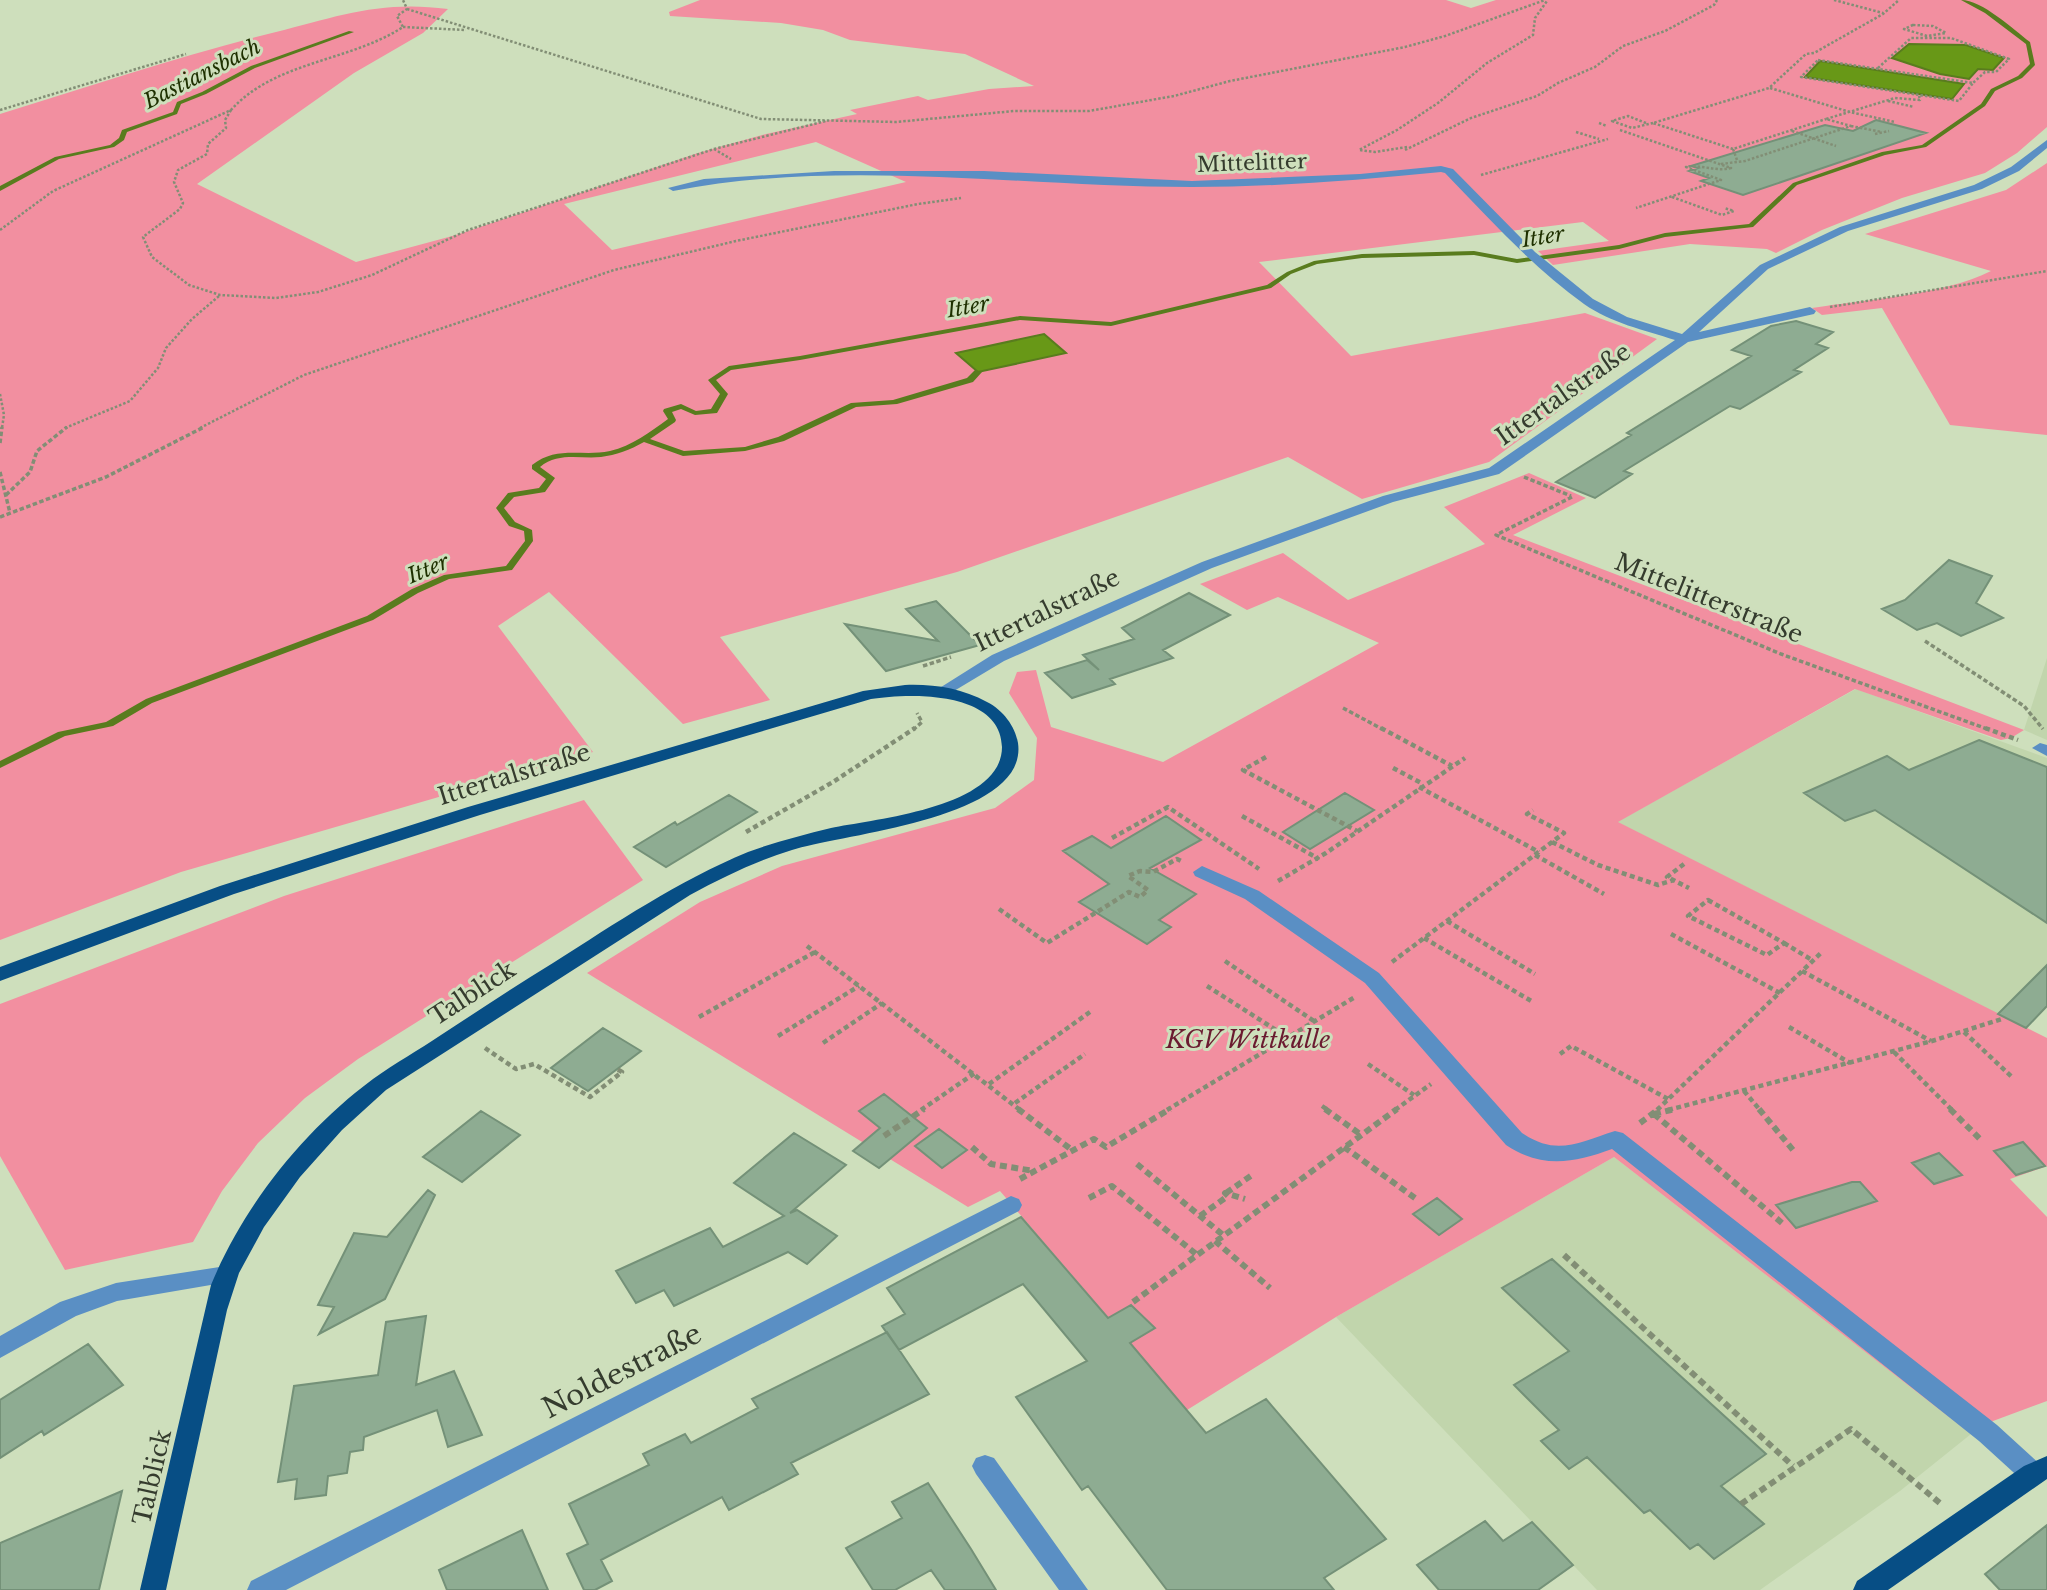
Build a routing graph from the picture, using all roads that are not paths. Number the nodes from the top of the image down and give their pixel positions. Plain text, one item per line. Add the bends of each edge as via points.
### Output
1 (2047, 144) edge
2 (673, 188) dead end
3 (1810, 311) road end
4 (1684, 339) junction
5 (944, 692) junction
6 (1202, 872) road end
7 (0, 974) edge
8 (1011, 1205) dead end
9 (226, 1275) junction
10 (0, 1348) edge
11 (985, 1465) dead end
12 (2040, 1470) edge
13 (153, 1590) edge
14 (260, 1590) edge
15 (1075, 1590) edge
16 (1866, 1590) edge

1 - 4 street, Ittertalstraße via 2015,169 1978,187 1844,229 1764,267
2 - 4 street, Mittelitter via 761,177 984,174 1192,184 1441,169 1449,171 1531,254 1590,302 1623,320
3 - 4 street
4 - 5 street, Ittertalstraße via 1494,471 1388,499 1206,565 998,658
5 - 7 main road, Ittertalstraße via 895,690 805,712 227,890
5 - 9 main road, Talblick via 981,706 1005,726 1010,760 999,778 965,801 757,855 697,883 612,934 379,1085 292,1170
6 - 12 street via 1252,895 1375,981 1525,1148 1565,1157 1615,1139
8 - 14 street, Noldestraße
9 - 10 street via 116,1293 68,1309
9 - 13 main road, Talblick
11 - 15 street
12 - 16 main road

